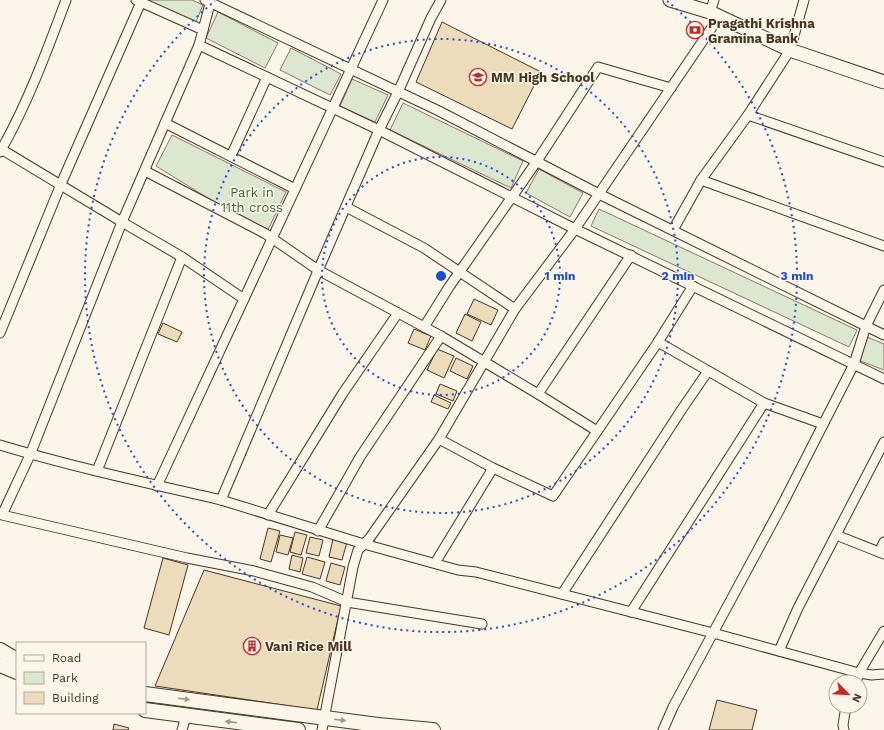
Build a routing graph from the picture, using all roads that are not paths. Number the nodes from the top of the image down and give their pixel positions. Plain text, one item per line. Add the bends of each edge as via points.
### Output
1 (66, 0) edge
2 (383, 0) edge
3 (441, 0) edge
4 (670, 0) edge
5 (804, 0) edge
6 (138, 1) edge
7 (209, 1) edge
8 (715, 10) edge
9 (203, 30) junction
10 (199, 45) junction
11 (790, 50) junction
12 (351, 69) junction
13 (267, 77) junction
14 (884, 82) edge
15 (671, 88) junction
16 (398, 92) junction
17 (334, 108) junction
18 (748, 115) junction
19 (166, 123) junction
20 (379, 130) junction
21 (4, 137) edge
22 (1, 151) edge
23 (232, 156) junction
24 (537, 162) junction
25 (884, 162) edge
26 (145, 171) junction
27 (701, 180) junction
28 (61, 184) junction
29 (295, 189) junction
30 (599, 194) junction
31 (512, 197) junction
32 (346, 207) junction
33 (122, 222) junction
34 (575, 228) junction
35 (672, 230) junction
36 (272, 238) junction
37 (884, 246) edge
38 (631, 255) junction
39 (182, 257) junction
40 (318, 270) junction
41 (460, 272) junction
42 (693, 286) junction
43 (884, 290) edge
44 (244, 299) junction
45 (515, 309) junction
46 (398, 313) junction
47 (866, 326) junction
48 (424, 327) junction
49 (0, 332) edge
50 (884, 335) edge
51 (441, 336) junction
52 (658, 342) junction
53 (484, 362) junction
54 (854, 364) junction
55 (708, 371) junction
56 (884, 379) edge
57 (538, 394) junction
58 (764, 403) junction
59 (824, 424) junction
60 (597, 431) junction
61 (440, 439) junction
62 (884, 442) edge
63 (0, 445) edge
64 (30, 454) junction
65 (493, 468) junction
66 (97, 471) junction
67 (157, 486) junction
68 (221, 500) junction
69 (268, 514) junction
70 (318, 531) junction
71 (836, 535) junction
72 (884, 542) edge
73 (364, 544) junction
74 (882, 553) edge
75 (435, 563) junction
76 (562, 594) junction
77 (347, 602) junction
78 (631, 612) junction
79 (482, 624) dead end
80 (884, 631) edge
81 (713, 633) junction
82 (0, 650) edge
83 (779, 651) junction
84 (16, 659) edge
85 (0, 665) edge
86 (16, 672) edge
87 (845, 674) edge
88 (859, 674) edge
89 (884, 674) edge
90 (868, 676) edge
91 (146, 694) edge
92 (146, 710) edge
93 (845, 714) edge
94 (186, 716) junction
95 (322, 724) edge
96 (182, 730) edge
97 (298, 730) edge
98 (433, 730) edge
99 (663, 730) edge
100 (844, 730) edge

1 - 21 street via 18,118
2 - 12 street
3 - 16 street
4 - 8 street
5 - 11 street
6 - 9 street
6 - 28 street
7 - 9 street
7 - 12 street
8 - 11 street
8 - 15 street
9 - 10 street
10 - 13 street
10 - 19 street
11 - 14 street
11 - 18 street
12 - 16 street
12 - 17 street
13 - 17 street
13 - 23 street
15 - 24 street via 598,68
15 - 30 street
16 - 20 street
16 - 24 street
17 - 20 street
17 - 29 street
18 - 25 street
18 - 27 street
19 - 23 street
19 - 26 street
20 - 31 street
20 - 32 street
21 - 22 street
22 - 28 street
23 - 29 street
24 - 30 street
24 - 31 street
26 - 33 street
26 - 36 street
27 - 35 street
27 - 37 street
28 - 33 street
28 - 49 street
29 - 36 street
30 - 34 street
30 - 35 street
31 - 34 street
31 - 41 street
32 - 40 street
32 - 41 street via 424,248
33 - 39 street
33 - 64 street
34 - 38 street
34 - 45 street
35 - 47 street
36 - 40 street
36 - 44 street
38 - 42 street
38 - 57 street
39 - 44 street
39 - 66 street
40 - 46 street
40 - 68 street
41 - 45 street
41 - 48 street
42 - 52 street
42 - 54 street
43 - 47 street
44 - 67 street
45 - 53 street
46 - 48 street
46 - 69 street via 343,393
47 - 50 street
47 - 54 street
48 - 51 street
51 - 53 street
51 - 70 street via 360,457
52 - 55 street
52 - 60 street
53 - 57 street
53 - 61 street
54 - 56 street
54 - 59 street
55 - 58 street
55 - 76 street
57 - 60 street
58 - 59 street
58 - 78 street
59 - 81 street
60 - 65 street via 552,496
61 - 65 street
61 - 73 street
62 - 71 street
63 - 64 street
64 - 66 street
64 - 77 street via 2,515 254,571 312,587
65 - 75 street
66 - 67 street
67 - 68 street
68 - 69 street
69 - 70 street
70 - 73 street
71 - 74 street
71 - 83 street
72 - 74 street
73 - 75 street
73 - 77 street via 358,550
75 - 76 street
76 - 78 street
77 - 79 street
77 - 95 street
78 - 81 street
80 - 88 street
81 - 83 street
81 - 99 street
82 - 84 main road
83 - 87 street
85 - 86 main road
89 - 90 street
91 -> 95 main road
92 - 94 main road
93 - 100 street
94 - 96 street
97 -> 94 main road
95 -> 98 main road

